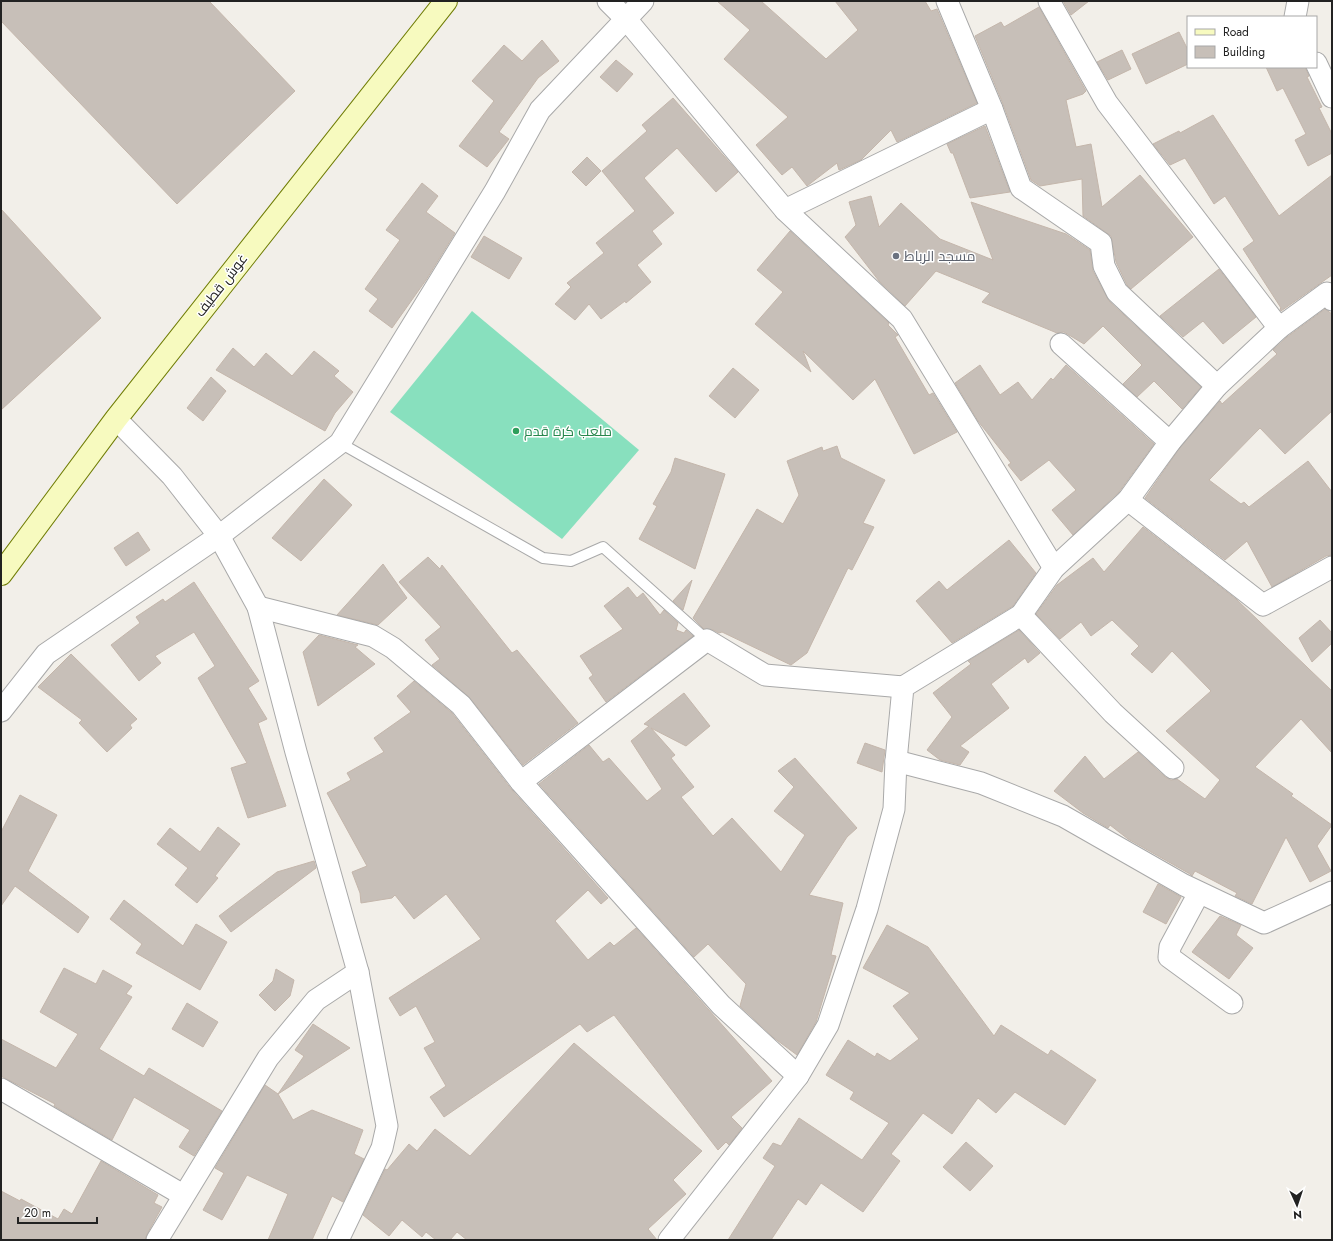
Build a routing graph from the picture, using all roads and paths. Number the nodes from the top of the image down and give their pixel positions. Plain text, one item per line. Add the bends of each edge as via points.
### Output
1 (446, 1) edge
2 (608, 1) edge
3 (644, 1) edge
4 (947, 1) edge
5 (1049, 1) edge
6 (1298, 1) edge
7 (1295, 16) edge
8 (626, 19) junction
9 (1317, 65) edge
10 (1332, 97) edge
11 (992, 109) junction
12 (785, 210) junction
13 (1332, 300) edge
14 (1279, 328) junction
15 (1062, 344) dead end
16 (1217, 386) junction
17 (116, 419) junction
18 (1170, 442) junction
19 (340, 443) junction
20 (1128, 500) junction
21 (219, 536) junction
22 (1332, 567) edge
23 (1054, 568) junction
24 (1, 574) edge
25 (258, 607) junction
26 (1021, 615) junction
27 (707, 640) junction
28 (903, 687) junction
29 (1, 711) edge
30 (896, 761) junction
31 (1173, 768) dead end
32 (521, 782) junction
33 (1332, 892) edge
34 (1199, 893) junction
35 (358, 972) junction
36 (1232, 1003) dead end
37 (798, 1076) junction
38 (1, 1090) edge
39 (184, 1195) junction
40 (157, 1240) edge
41 (338, 1240) edge
42 (669, 1240) edge

1 - 17 main road, غوش قطيف
2 - 8 street
3 - 8 street
4 - 11 street
5 - 14 street via 1107,103
6 - 7 street
8 - 12 street
8 - 19 street via 540,110 495,191
9 - 10 street
11 - 12 street
11 - 16 street via 1021,188 1101,243 1104,266 1117,292
12 - 23 street via 902,319
13 - 14 street via 1327,293
14 - 16 street
15 - 18 street
16 - 18 street
17 - 21 street via 172,476
17 - 24 main road, غوش قطيف
18 - 20 street
19 - 21 street
19 - 27 lane via 543,558 571,561 602,547
20 - 22 street via 1263,605
20 - 23 street
21 - 25 street
21 - 29 street via 46,654
23 - 26 street
25 - 32 street via 373,636 393,648 461,705
25 - 35 street
26 - 28 street
26 - 31 street via 1113,713
27 - 28 street via 765,675
27 - 32 street
28 - 30 street
30 - 34 street via 981,783 1063,816 1131,857
30 - 37 street via 894,809 867,909 828,1025
32 - 37 street via 721,1005
33 - 34 street via 1264,923
34 - 36 street via 1170,947 1169,956
35 - 39 street via 316,1000 268,1058
35 - 41 street via 387,1126 382,1148
37 - 42 street
38 - 39 street
39 - 40 street

